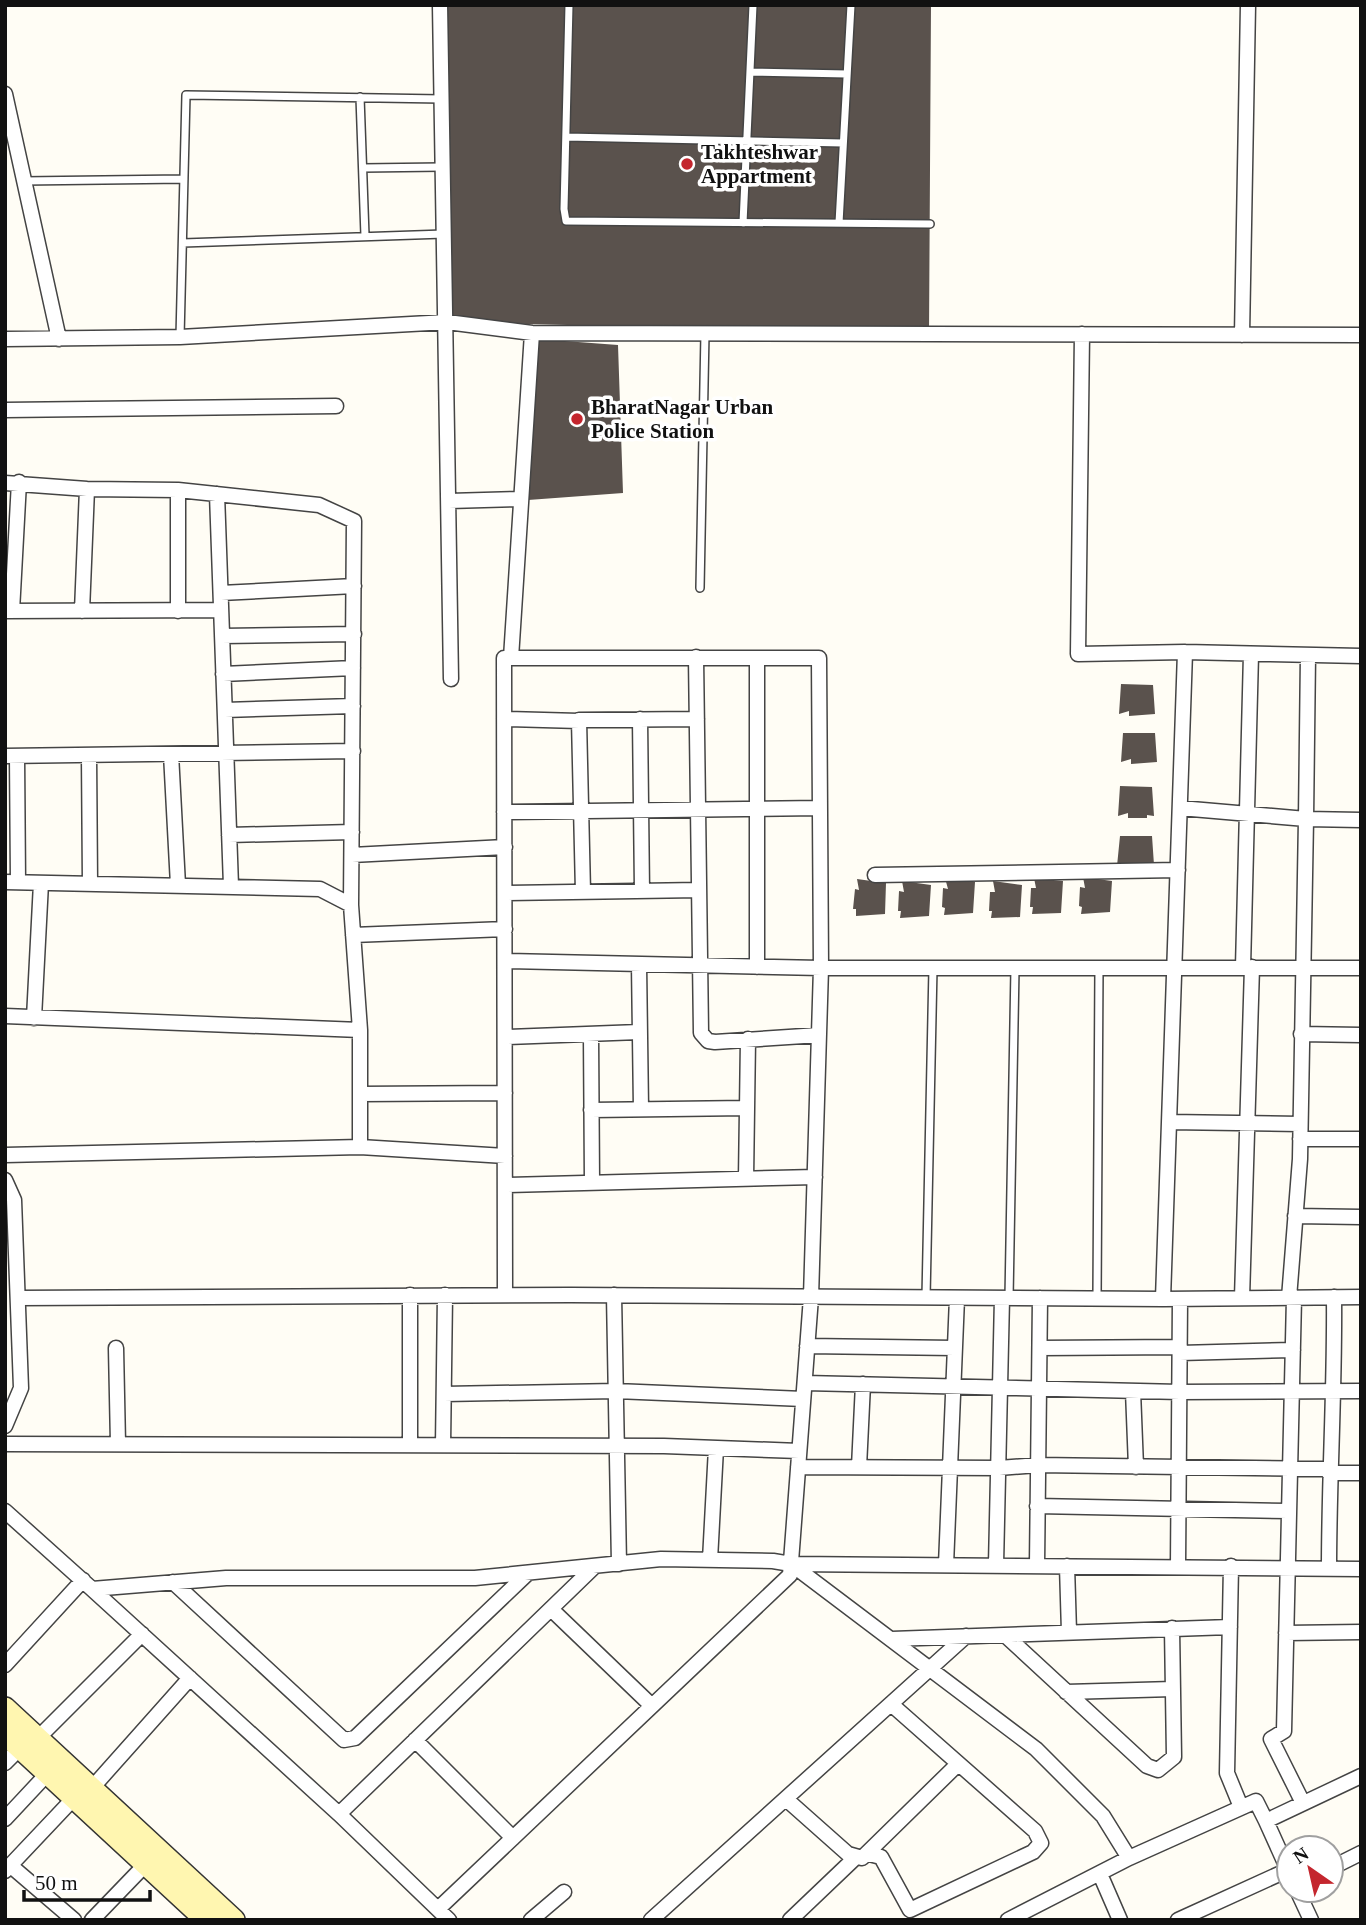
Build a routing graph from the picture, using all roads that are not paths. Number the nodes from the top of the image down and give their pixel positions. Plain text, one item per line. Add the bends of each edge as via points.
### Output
1 (440, 5) edge
2 (569, 5) edge
3 (753, 5) edge
4 (851, 5) edge
5 (1248, 5) edge
6 (750, 72) junction
7 (847, 74) junction
8 (5, 94) edge
9 (360, 97) junction
10 (442, 99) junction
11 (566, 137) junction
12 (748, 141) junction
13 (843, 143) junction
14 (443, 167) junction
15 (362, 168) junction
16 (184, 179) junction
17 (22, 181) junction
18 (743, 223) junction
19 (839, 223) junction
20 (930, 224) dead end
21 (444, 234) junction
22 (365, 236) junction
23 (183, 243) junction
24 (447, 322) junction
25 (532, 333) junction
26 (705, 333) junction
27 (1082, 334) junction
28 (1242, 335) junction
29 (1361, 335) edge
30 (180, 337) junction
31 (5, 339) edge
32 (59, 339) junction
33 (336, 406) dead end
34 (5, 410) edge
35 (12, 483) edge
36 (87, 489) junction
37 (178, 490) junction
38 (217, 494) junction
39 (521, 499) junction
40 (449, 500) junction
41 (354, 586) junction
42 (700, 588) dead end
43 (221, 593) junction
44 (221, 610) junction
45 (8, 611) edge
46 (82, 611) junction
47 (178, 611) junction
48 (354, 634) junction
49 (222, 636) junction
50 (1185, 652) junction
51 (1251, 654) junction
52 (1308, 655) junction
53 (1361, 656) edge
54 (696, 657) junction
55 (511, 658) junction
56 (757, 658) junction
57 (353, 668) junction
58 (223, 674) junction
59 (451, 679) dead end
60 (353, 706) junction
61 (225, 710) junction
62 (504, 719) junction
63 (640, 719) junction
64 (697, 719) junction
65 (579, 720) junction
66 (352, 751) junction
67 (226, 753) junction
68 (170, 754) junction
69 (89, 755) junction
70 (11, 756) edge
71 (641, 808) junction
72 (698, 808) junction
73 (757, 808) junction
74 (820, 808) junction
75 (1180, 808) junction
76 (581, 810) junction
77 (504, 812) junction
78 (1249, 814) junction
79 (1306, 818) junction
80 (1361, 820) edge
81 (352, 832) junction
82 (229, 835) junction
83 (505, 847) junction
84 (352, 855) junction
85 (1178, 870) junction
86 (875, 876) dead end
87 (11, 882) edge
88 (41, 883) junction
89 (90, 883) junction
90 (178, 885) junction
91 (231, 886) junction
92 (699, 890) junction
93 (642, 891) junction
94 (583, 892) junction
95 (505, 893) junction
96 (351, 905) junction
97 (505, 929) junction
98 (353, 935) junction
99 (505, 961) junction
100 (639, 964) junction
101 (699, 965) junction
102 (757, 967) junction
103 (1099, 967) junction
104 (1175, 967) junction
105 (1247, 967) junction
106 (1302, 967) junction
107 (821, 968) junction
108 (933, 968) junction
109 (1015, 968) junction
110 (1361, 968) edge
111 (5, 1016) edge
112 (34, 1017) junction
113 (360, 1030) junction
114 (639, 1032) junction
115 (1301, 1034) junction
116 (591, 1035) junction
117 (819, 1035) junction
118 (1361, 1035) edge
119 (505, 1037) junction
120 (748, 1040) junction
121 (505, 1093) junction
122 (360, 1094) junction
123 (747, 1108) junction
124 (640, 1109) junction
125 (592, 1110) junction
126 (1249, 1121) junction
127 (1169, 1122) junction
128 (1300, 1124) junction
129 (1300, 1139) junction
130 (1361, 1139) edge
131 (360, 1147) junction
132 (5, 1155) edge
133 (505, 1156) junction
134 (815, 1177) junction
135 (746, 1179) junction
136 (5, 1180) edge
137 (592, 1183) junction
138 (505, 1185) junction
139 (1295, 1216) junction
140 (1361, 1217) edge
141 (445, 1295) junction
142 (505, 1295) junction
143 (614, 1295) junction
144 (410, 1296) junction
145 (811, 1297) junction
146 (926, 1297) junction
147 (957, 1297) junction
148 (1334, 1297) junction
149 (1361, 1297) edge
150 (18, 1298) junction
151 (1006, 1298) junction
152 (1040, 1298) junction
153 (1242, 1298) junction
154 (1291, 1298) junction
155 (1097, 1299) junction
156 (1180, 1299) junction
157 (1163, 1300) junction
158 (807, 1346) junction
159 (116, 1348) dead end
160 (955, 1348) junction
161 (1040, 1348) junction
162 (1180, 1350) junction
163 (1293, 1350) junction
164 (804, 1382) junction
165 (863, 1384) junction
166 (954, 1386) junction
167 (1000, 1388) junction
168 (1039, 1389) junction
169 (616, 1391) junction
170 (1133, 1391) junction
171 (1292, 1391) junction
172 (1335, 1391) junction
173 (1361, 1391) edge
174 (1180, 1392) junction
175 (444, 1394) junction
176 (803, 1399) junction
177 (5, 1426) edge
178 (5, 1444) edge
179 (118, 1444) junction
180 (410, 1445) junction
181 (443, 1445) junction
182 (617, 1446) junction
183 (716, 1448) junction
184 (799, 1451) junction
185 (950, 1465) junction
186 (1038, 1465) junction
187 (798, 1467) junction
188 (859, 1467) junction
189 (1136, 1467) junction
190 (999, 1468) junction
191 (1179, 1468) junction
192 (1290, 1470) junction
193 (1329, 1471) junction
194 (1361, 1473) edge
195 (1037, 1506) junction
196 (1179, 1509) junction
197 (5, 1511) edge
198 (1289, 1511) junction
199 (709, 1560) junction
200 (619, 1564) junction
201 (791, 1564) junction
202 (946, 1565) junction
203 (996, 1565) junction
204 (1037, 1565) junction
205 (595, 1566) junction
206 (1068, 1566) junction
207 (1178, 1566) junction
208 (1231, 1566) junction
209 (1287, 1567) junction
210 (1329, 1569) junction
211 (1361, 1569) edge
212 (527, 1573) junction
213 (173, 1582) junction
214 (87, 1584) junction
215 (551, 1609) junction
216 (1230, 1627) junction
217 (1172, 1628) junction
218 (1069, 1632) junction
219 (1361, 1632) edge
220 (1286, 1633) junction
221 (142, 1634) junction
222 (1005, 1635) junction
223 (966, 1636) junction
224 (892, 1639) junction
225 (5, 1665) edge
226 (931, 1668) junction
227 (190, 1678) junction
228 (1173, 1689) junction
229 (1066, 1692) junction
230 (891, 1704) junction
231 (652, 1706) junction
232 (5, 1708) edge
233 (415, 1740) junction
234 (17, 1746) edge
235 (958, 1764) junction
236 (48, 1773) junction
237 (1361, 1776) edge
238 (83, 1793) junction
239 (786, 1798) junction
240 (1303, 1803) junction
241 (1241, 1807) junction
242 (339, 1814) junction
243 (5, 1819) edge
244 (1266, 1821) junction
245 (513, 1838) junction
246 (1275, 1841) edge
247 (1361, 1853) edge
248 (862, 1856) junction
249 (1129, 1858) junction
250 (1345, 1861) edge
251 (146, 1864) junction
252 (8, 1868) edge
253 (1100, 1874) junction
254 (1275, 1877) edge
255 (564, 1892) dead end
256 (1304, 1904) edge
257 (444, 1914) edge
258 (199, 1918) edge
259 (74, 1920) edge
260 (92, 1920) edge
261 (234, 1920) edge
262 (531, 1920) edge
263 (651, 1920) edge
264 (790, 1920) edge
265 (1008, 1920) edge
266 (1120, 1920) edge
267 (1178, 1920) edge
268 (1311, 1920) edge

1 - 10 street
2 - 11 lane
3 - 6 lane
4 - 7 lane
5 - 28 street
6 - 7 lane
6 - 12 lane
7 - 13 lane
8 - 17 street
9 - 10 lane
9 - 15 lane
9 - 16 lane via 186,95
10 - 14 street
11 - 12 lane
11 - 18 lane via 564,217 570,223
12 - 13 lane
12 - 18 lane
13 - 19 lane
14 - 15 lane
14 - 21 street
15 - 22 lane
16 - 17 lane
16 - 23 lane
17 - 32 street
18 - 19 lane
19 - 20 lane
21 - 22 lane
21 - 24 street
22 - 23 lane
23 - 30 lane
24 - 25 street
24 - 30 street
24 - 40 street
25 - 26 street
25 - 39 street
26 - 27 street
26 - 42 lane
27 - 28 street
27 - 50 street via 1078,654
28 - 29 street
30 - 32 street
31 - 32 street
33 - 34 street
35 - 36 street
35 - 45 street
36 - 37 street
36 - 46 street
37 - 38 street
37 - 47 street
38 - 41 street via 319,505 354,521
38 - 43 street
39 - 40 street
39 - 55 street
40 - 59 street
41 - 43 street
41 - 48 street
43 - 44 street
44 - 47 street
44 - 49 street
45 - 46 street
46 - 47 street
48 - 49 street
48 - 57 street
49 - 58 street
50 - 51 street
50 - 75 street
51 - 52 street
51 - 78 street
52 - 53 street
52 - 79 street
54 - 55 street
54 - 56 street
54 - 64 street
55 - 62 street via 504,658
56 - 73 street
56 - 74 street via 819,658
57 - 58 street
57 - 60 street
58 - 61 street
60 - 61 street
60 - 66 street
61 - 67 street
62 - 65 street
62 - 77 street
63 - 64 street
63 - 65 street
63 - 71 street
64 - 72 street
65 - 76 street
66 - 67 street
66 - 81 street
67 - 68 street
67 - 82 street
68 - 69 street
68 - 90 street
69 - 70 street
69 - 89 street
70 - 87 street
71 - 72 street
71 - 76 street
71 - 93 street
72 - 73 street
72 - 92 street
73 - 74 street
73 - 102 street
74 - 107 street
75 - 78 street
75 - 85 street
76 - 77 street
76 - 94 street
77 - 83 street
78 - 79 street
78 - 105 street
79 - 80 street
79 - 106 street
81 - 82 street
81 - 84 street
82 - 91 street
83 - 84 street
83 - 95 street
84 - 96 street
85 - 86 street
85 - 104 street
87 - 88 street
88 - 89 street
88 - 112 street
89 - 90 street
90 - 91 street
91 - 96 street via 320,889
92 - 93 street
92 - 101 street
93 - 94 street
94 - 95 street
95 - 97 street
96 - 98 street
97 - 98 street
97 - 99 street
98 - 113 street
99 - 100 street
99 - 119 street
100 - 101 street
100 - 114 street
101 - 102 street
101 - 120 street via 704,1037 715,1042
102 - 107 street
103 - 104 street
103 - 109 street
103 - 155 lane
104 - 105 street
104 - 127 street
105 - 106 street
105 - 126 street
106 - 110 street
106 - 115 street
107 - 108 street
107 - 117 street
108 - 109 street
108 - 146 lane
109 - 151 lane
111 - 112 street
112 - 113 street
113 - 122 street
114 - 116 street
114 - 124 street
115 - 118 street
115 - 128 street
116 - 119 street
116 - 125 street
117 - 120 street
117 - 134 street
119 - 121 street
120 - 123 street
121 - 122 street
121 - 133 street
122 - 131 street
123 - 124 street
123 - 135 street
124 - 125 street
125 - 137 street
126 - 127 street
126 - 128 street
126 - 153 street
127 - 157 street
128 - 129 street
129 - 130 street
129 - 139 street
131 - 132 street
131 - 133 street
133 - 138 street
134 - 135 street
134 - 145 street
135 - 137 street
136 - 150 street via 14,1200
137 - 138 street
138 - 142 street
139 - 140 street
139 - 154 street
141 - 142 street
141 - 144 street
141 - 175 street
142 - 143 street
143 - 145 street
143 - 169 street
144 - 150 street
144 - 180 street
145 - 146 street
145 - 158 street
146 - 147 street
147 - 151 street
147 - 160 street
148 - 149 street
148 - 154 street
148 - 172 street
150 - 177 street via 21,1388
151 - 152 street
151 - 167 street
152 - 155 street
152 - 161 street
153 - 154 street
153 - 156 street
154 - 163 street
155 - 157 street
156 - 157 street
156 - 162 street
158 - 160 street
158 - 164 street
159 - 179 street
160 - 166 street
161 - 162 street
161 - 168 street
162 - 163 street
162 - 174 street
163 - 171 street
164 - 165 street
164 - 176 street
165 - 166 street
165 - 188 street
166 - 167 street
166 - 185 street
167 - 168 street
167 - 190 street
168 - 170 street
168 - 186 street
169 - 175 street
169 - 176 street
169 - 182 street
170 - 174 street
170 - 189 street
171 - 172 street
171 - 174 street
171 - 192 street
172 - 173 street
172 - 193 street
174 - 191 street
175 - 181 street
176 - 184 street
178 - 179 street
179 - 180 street
180 - 181 street
181 - 182 street
182 - 183 street
182 - 200 street
183 - 184 street
183 - 199 street
184 - 187 street
185 - 188 street
185 - 190 street
185 - 202 street
186 - 189 street
186 - 190 street
186 - 195 street
187 - 188 street
187 - 201 street
189 - 191 street
190 - 203 street
191 - 192 street
191 - 196 street
192 - 193 street
192 - 198 street
193 - 194 street
193 - 210 street
195 - 196 street
195 - 204 street
196 - 198 street
196 - 207 street
197 - 214 street
198 - 209 street
199 - 200 street
199 - 201 street
200 - 205 street
201 - 202 street
201 - 224 street
201 - 231 street via 790,1575
202 - 203 street
203 - 204 street
204 - 206 street
205 - 212 street
205 - 215 street
206 - 207 street
206 - 218 street
207 - 208 street
208 - 209 street
208 - 216 street
209 - 210 street
209 - 220 street
210 - 211 street
212 - 213 street via 475,1578
212 - 213 street via 355,1738 344,1740
213 - 214 street
214 - 221 street
214 - 225 street
215 - 231 street
215 - 233 street
216 - 217 street
216 - 241 street via 1227,1773
217 - 218 street
217 - 228 street
218 - 222 street
219 - 220 street
220 - 240 street via 1284,1731 1271,1739
221 - 227 street
221 - 234 street
222 - 223 street
222 - 229 street
223 - 224 street
223 - 226 street
224 - 226 street
226 - 230 street
226 - 249 street via 1036,1749 1103,1816
227 - 238 street
227 - 242 street
228 - 229 street
228 - 229 street via 1174,1757 1158,1770 1147,1766
230 - 235 street
230 - 239 street
231 - 245 street
232 - 234 street
233 - 242 street
233 - 245 street
234 - 236 street
234 - 238 street
235 - 248 street
235 - 248 street via 1035,1831 1039,1848 910,1910 881,1857
236 - 238 street
236 - 243 street
237 - 240 street
238 - 251 street
238 - 252 street
238 - 261 street
239 - 248 street
239 - 263 street
240 - 244 street
241 - 244 street via 1255,1801
241 - 249 street
242 - 257 street
244 - 246 street
245 - 257 street
247 - 250 street
248 - 264 street
249 - 253 street
251 - 258 street
251 - 260 street
252 - 259 street
253 - 265 street
253 - 266 street
254 - 267 street
255 - 262 street
256 - 268 street

